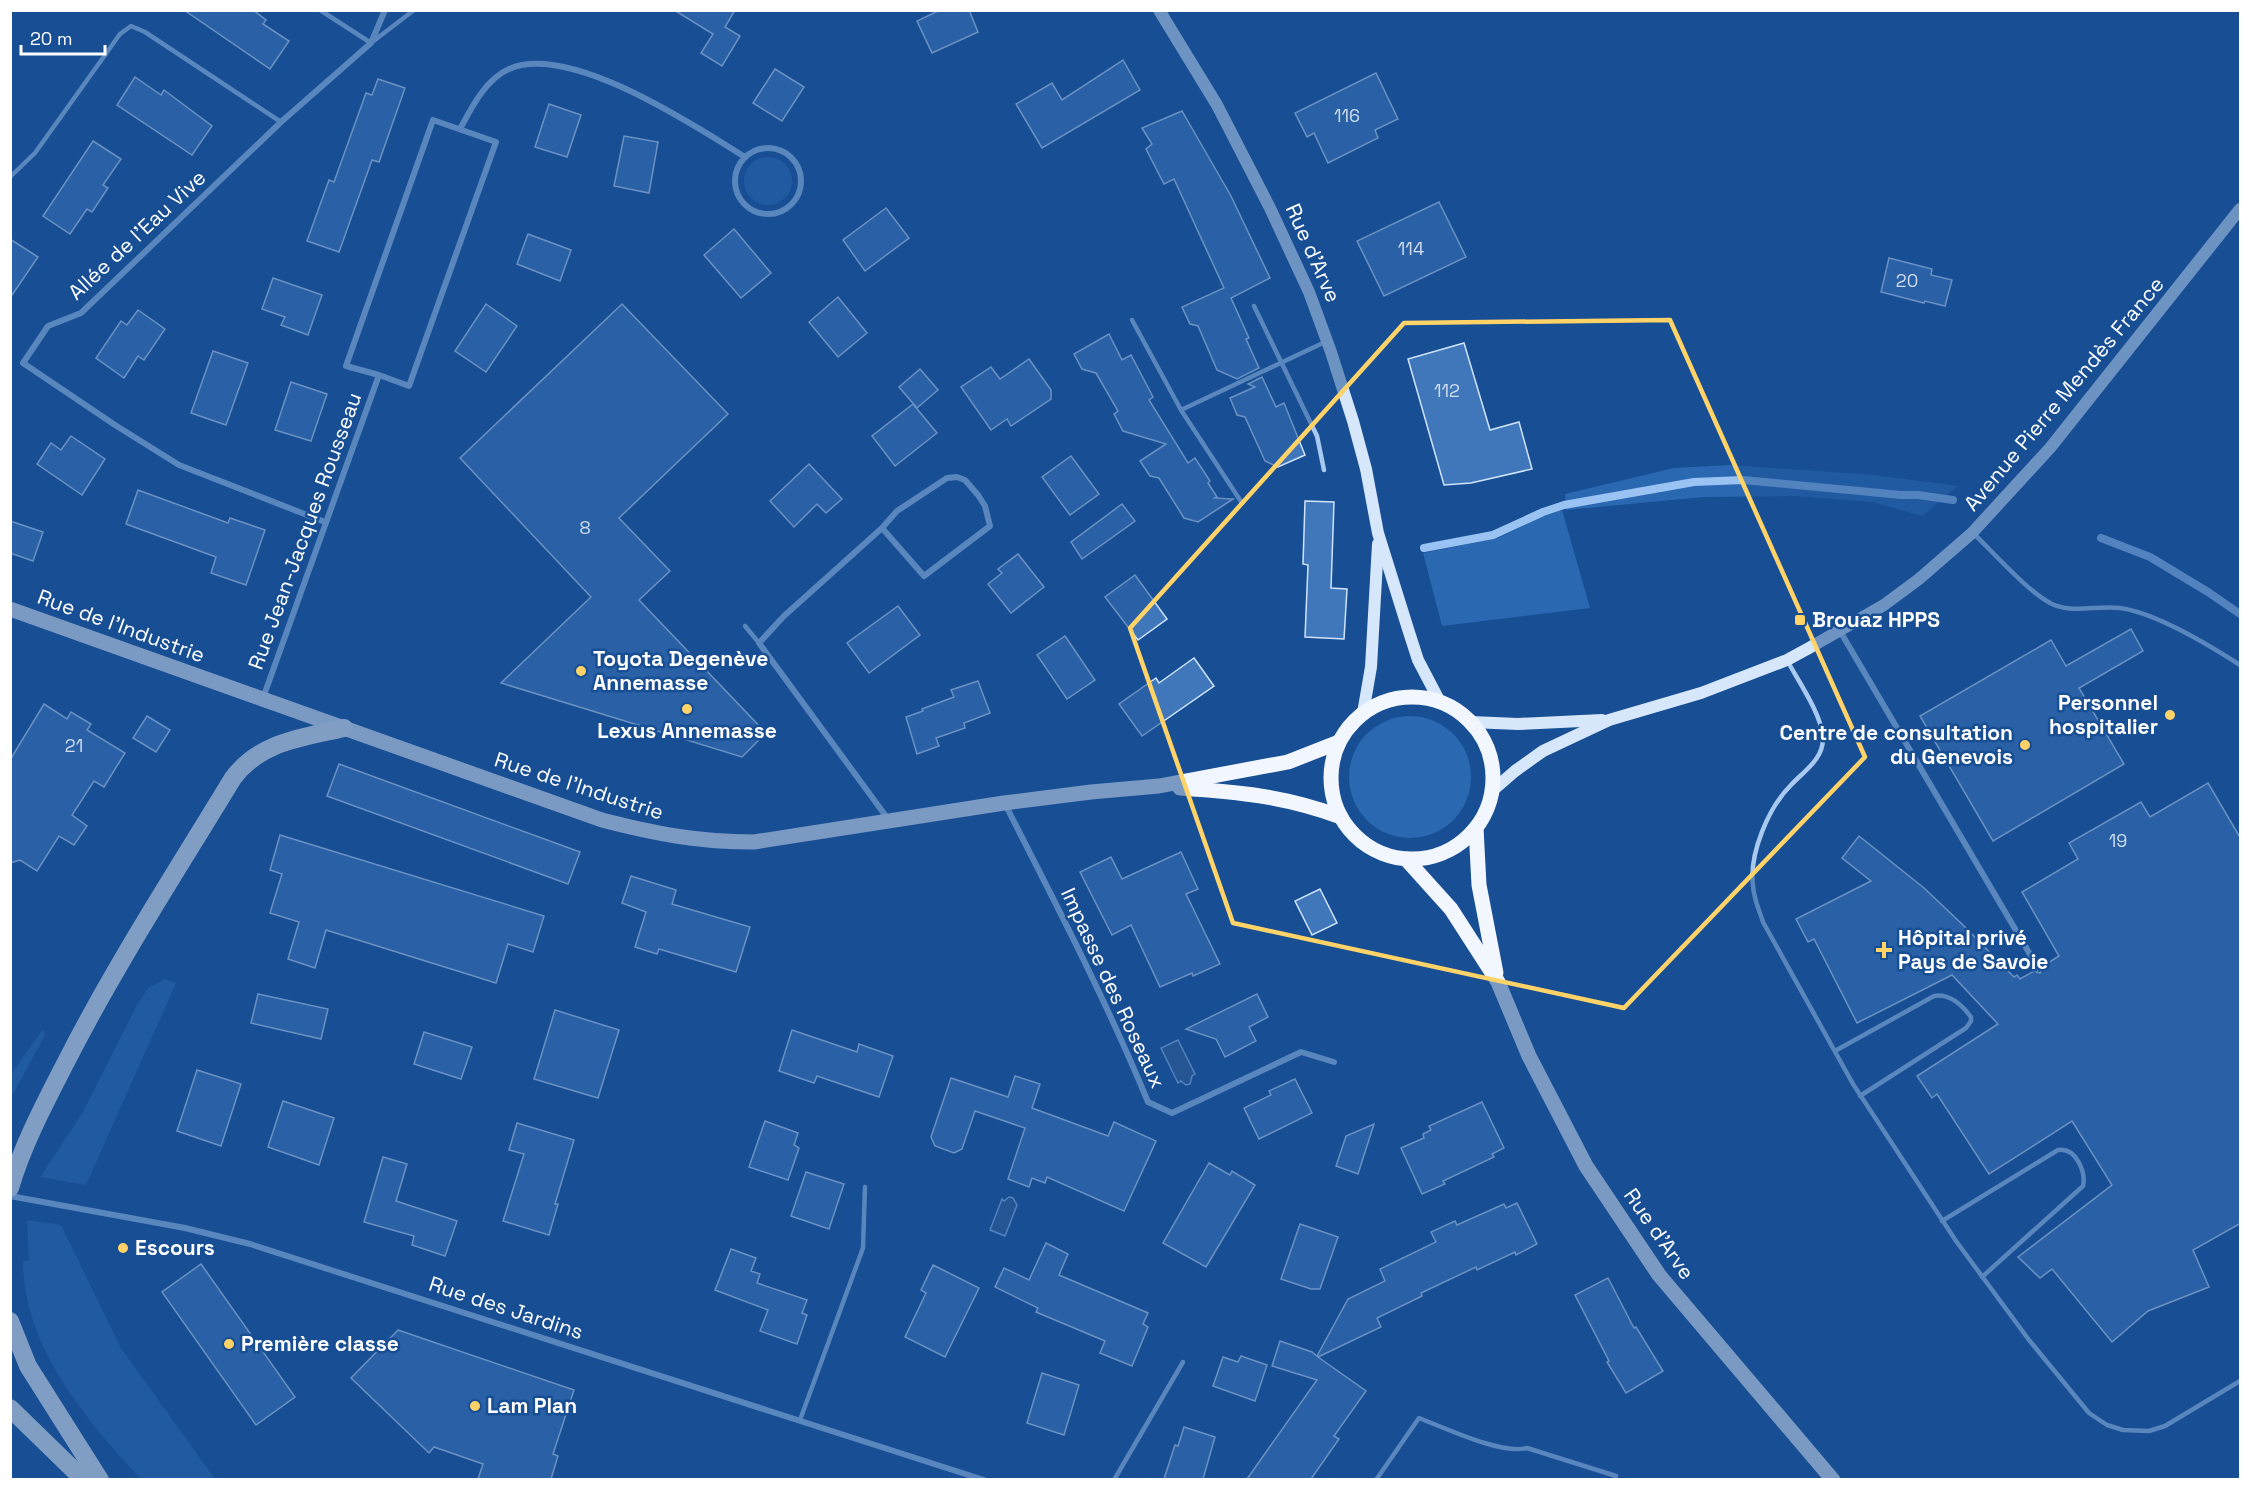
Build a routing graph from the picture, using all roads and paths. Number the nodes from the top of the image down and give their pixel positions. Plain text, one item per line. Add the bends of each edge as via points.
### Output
1 (320, 10) edge
2 (385, 10) edge
3 (414, 10) edge
4 (1159, 10) edge
5 (371, 43) junction
6 (281, 122) junction
7 (460, 129) junction
8 (745, 157) junction
9 (10, 177) edge
10 (2241, 208) edge
11 (1254, 306) dead end
12 (1132, 320) dead end
13 (1327, 341) junction
14 (1282, 363) junction
15 (379, 375) junction
16 (1181, 410) junction
17 (1324, 470) dead end
18 (1242, 503) dead end
19 (325, 522) junction
20 (882, 528) junction
21 (1378, 533) junction
22 (1972, 533) junction
23 (10, 609) edge
24 (745, 626) dead end
25 (1840, 631) junction
26 (759, 643) junction
27 (1786, 660) junction
28 (2241, 665) edge
29 (263, 699) junction
30 (1440, 702) junction
31 (1363, 713) junction
32 (1609, 720) junction
33 (1471, 722) junction
34 (344, 728) junction
35 (1339, 742) junction
36 (1159, 786) junction
37 (1492, 791) junction
38 (1004, 803) junction
39 (1341, 817) junction
40 (890, 822) junction
41 (1476, 828) junction
42 (1406, 859) junction
43 (2038, 968) dead end
44 (1498, 982) junction
45 (1835, 1051) junction
46 (1334, 1062) dead end
47 (1860, 1096) junction
48 (13, 1180) edge
49 (865, 1187) dead end
50 (10, 1196) edge
51 (1942, 1221) junction
52 (1982, 1277) junction
53 (10, 1321) edge
54 (1183, 1362) dead end
55 (2241, 1381) edge
56 (10, 1408) edge
57 (800, 1420) junction
58 (1616, 1476) dead end
59 (84, 1479) edge
60 (100, 1479) edge
61 (984, 1479) edge
62 (1114, 1479) edge
63 (1376, 1479) edge
64 (1833, 1479) edge

1 - 5 lane
2 - 5 street, Allée de l'Eau Vive
3 - 5 lane
4 - 13 main road, Rue d'Arve via 1217,105 1270,208
5 - 6 street, Allée de l'Eau Vive
6 - 9 lane via 131,26 120,34 35,153
6 - 19 street, Allée de l'Eau Vive via 81,313 48,326 23,363 179,465
7 - 8 street via 478,97 498,76 520,66 554,66 578,71 650,100
7 - 15 street, Rue Jean-Jacques Rousseau via 433,120 346,366
7 - 15 street, Rue Jean-Jacques Rousseau via 496,142 409,386
8 - 8 street via 735,178 741,200 753,210 768,214 789,206 800,186 799,172 792,160 773,149 758,150
10 - 22 main road, Avenue Pierre Mendès France via 2049,448
11 - 14 lane
12 - 16 lane
13 - 14 lane
13 - 21 main road, Rue d'Arve via 1366,469
14 - 16 lane
14 - 17 lane via 1317,436
15 - 19 street, Rue Jean-Jacques Rousseau
16 - 18 lane
19 - 29 street, Rue Jean-Jacques Rousseau
20 - 20 street via 897,511 947,478 957,477 978,495 990,526 924,576
20 - 26 street via 808,593
21 - 30 main road, Rue d'Arve via 1418,660
21 - 31 main road, Rue d'Arve via 1371,667
22 - 25 main road, Avenue Pierre Mendès France via 1901,593
22 - 28 lane via 2037,594 2053,604 2073,609 2107,607 2134,611
23 - 29 main road, Rue de l'Industrie
24 - 26 lane
25 - 27 main road, Avenue Pierre Mendès France
25 - 43 street
26 - 40 street
27 - 32 main road, Avenue Pierre Mendès France via 1701,693
27 - 45 lane via 1819,721 1822,745 1815,761 1778,801 1759,839 1753,886 1763,922
29 - 34 main road, Rue de l'Industrie
30 - 31 main road via 1417,697 1394,699
30 - 33 main road
31 - 35 main road
32 - 33 main road, Avenue Pierre Mendès France
32 - 37 main road, Avenue Pierre Mendès France via 1543,751
33 - 37 main road via 1490,754
34 - 40 main road, Rue de l'Industrie via 602,820 677,838 754,842
34 - 48 highway via 276,745 256,754 240,769 98,1001 47,1098
35 - 36 main road, Rue de l'Industrie via 1288,762
35 - 39 main road via 1331,780
36 - 38 main road, Rue de l'Industrie
36 - 39 main road, Rue de l'Industrie via 1267,796
37 - 41 main road
38 - 40 main road, Rue de l'Industrie
38 - 46 street, Impasse des Roseaux via 1126,1048 1148,1102 1172,1113 1301,1052
39 - 42 main road via 1368,846
41 - 42 main road via 1452,849
41 - 44 main road, Rue d'Arve via 1479,885
42 - 44 main road, Rue d'Arve via 1451,909
44 - 64 main road, Rue d'Arve via 1534,1066 1586,1166 1625,1225 1659,1275
45 - 47 lane
45 - 47 lane via 1934,996 1953,999 1971,1017 1966,1028
47 - 51 lane
49 - 57 lane via 862,1248
50 - 57 street, Rue des Jardins via 250,1244
51 - 52 lane
51 - 52 lane via 2058,1150 2071,1152 2084,1173 2083,1186
52 - 55 lane via 2077,1400 2107,1425 2132,1432 2165,1426
53 - 60 highway via 28,1366
54 - 62 lane
56 - 59 highway
57 - 61 street, Rue des Jardins
58 - 63 lane via 1527,1448 1500,1447 1419,1418

